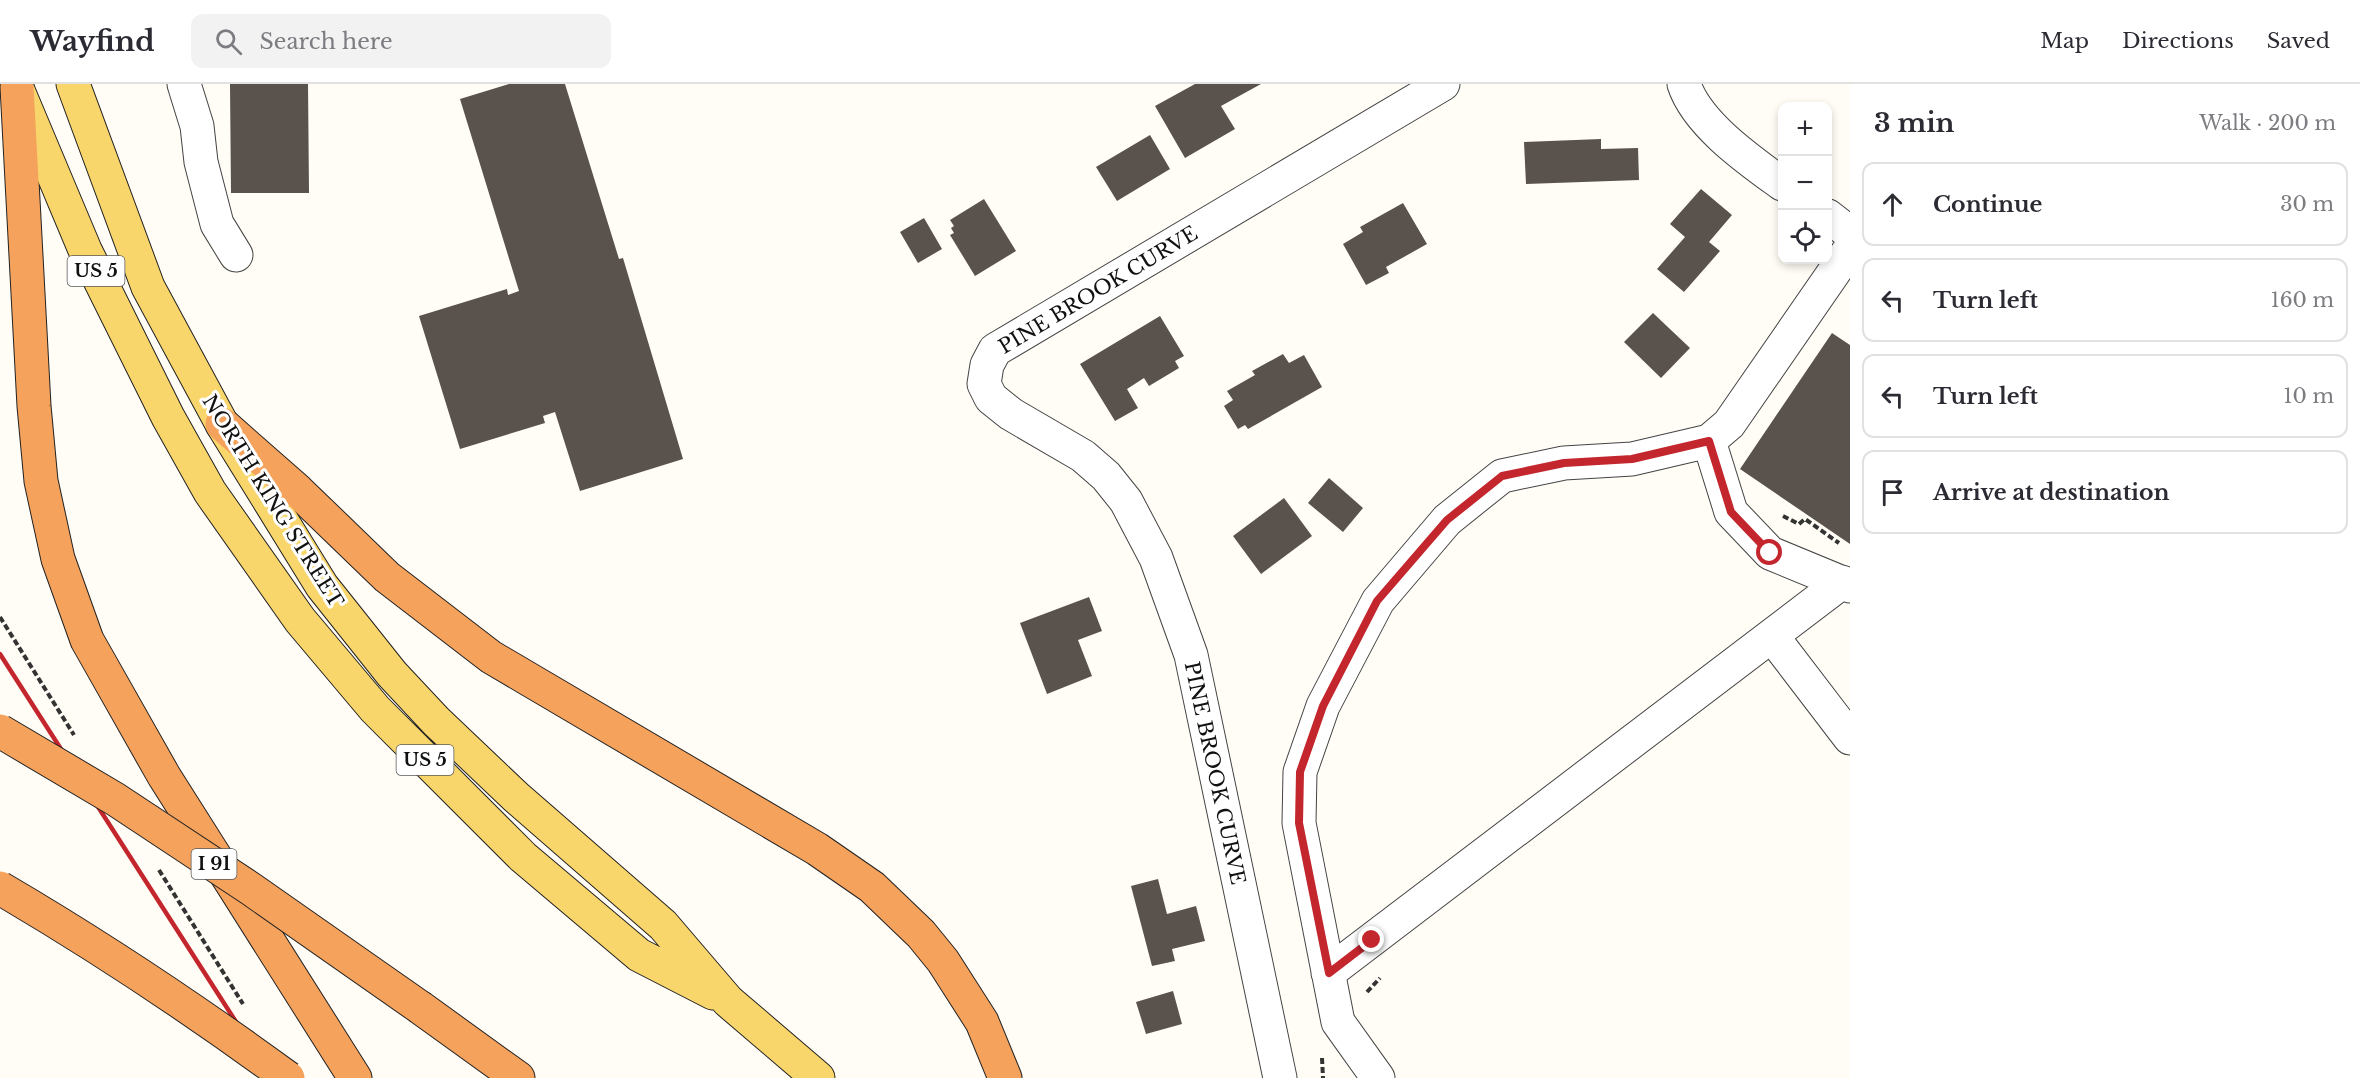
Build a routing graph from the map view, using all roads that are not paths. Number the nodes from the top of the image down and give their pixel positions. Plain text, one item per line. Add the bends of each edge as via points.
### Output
1 (73, 84) edge
2 (184, 84) edge
3 (1443, 84) edge
4 (1684, 84) edge
5 (16, 85) edge
6 (1778, 181) edge
7 (1832, 220) edge
8 (1850, 233) edge
9 (1850, 249) edge
10 (236, 255) dead end
11 (222, 424) junction
12 (1709, 441) junction
13 (1846, 584) edge
14 (1772, 636) junction
15 (0, 731) edge
16 (1850, 738) edge
17 (0, 888) edge
18 (1329, 973) junction
19 (728, 1001) junction
20 (288, 1078) edge
21 (355, 1078) edge
22 (518, 1078) edge
23 (818, 1078) edge
24 (1005, 1078) edge
25 (1280, 1078) edge
26 (1378, 1078) edge

1 - 11 main road, NORTH KING STREET / US 5 via 148,287
2 - 10 street via 197,126 216,224
3 - 25 street, PINE BROOK CURVE via 995,350 987,365 984,384 992,398 1011,414 1083,456 1106,476 1126,501 1156,558 1191,655
4 - 6 street via 1703,116
5 - 19 main road, NORTH KING STREET / US 5 via 85,250 168,417 210,492 300,620 375,709 523,857 639,955
5 - 21 highway via 34,406 41,481 58,559 87,640 164,776
7 - 8 street
9 - 12 street via 1729,424
11 - 19 main road, NORTH KING STREET / US 5 via 322,586 392,675 516,797 663,925
11 - 24 highway via 387,577 491,657 817,849 872,887 943,961 982,1022
12 - 13 street via 1731,512 1739,521 1770,553
12 - 18 street via 1632,459 1564,463 1502,476 1447,520 1377,601 1323,706 1300,772 1299,823
13 - 14 street
14 - 16 street
14 - 18 street
15 - 22 highway, I 91, bridge via 251,889
17 - 20 highway, bridge via 167,992
18 - 26 street via 1338,1022
19 - 23 main road, NORTH KING STREET / US 5

